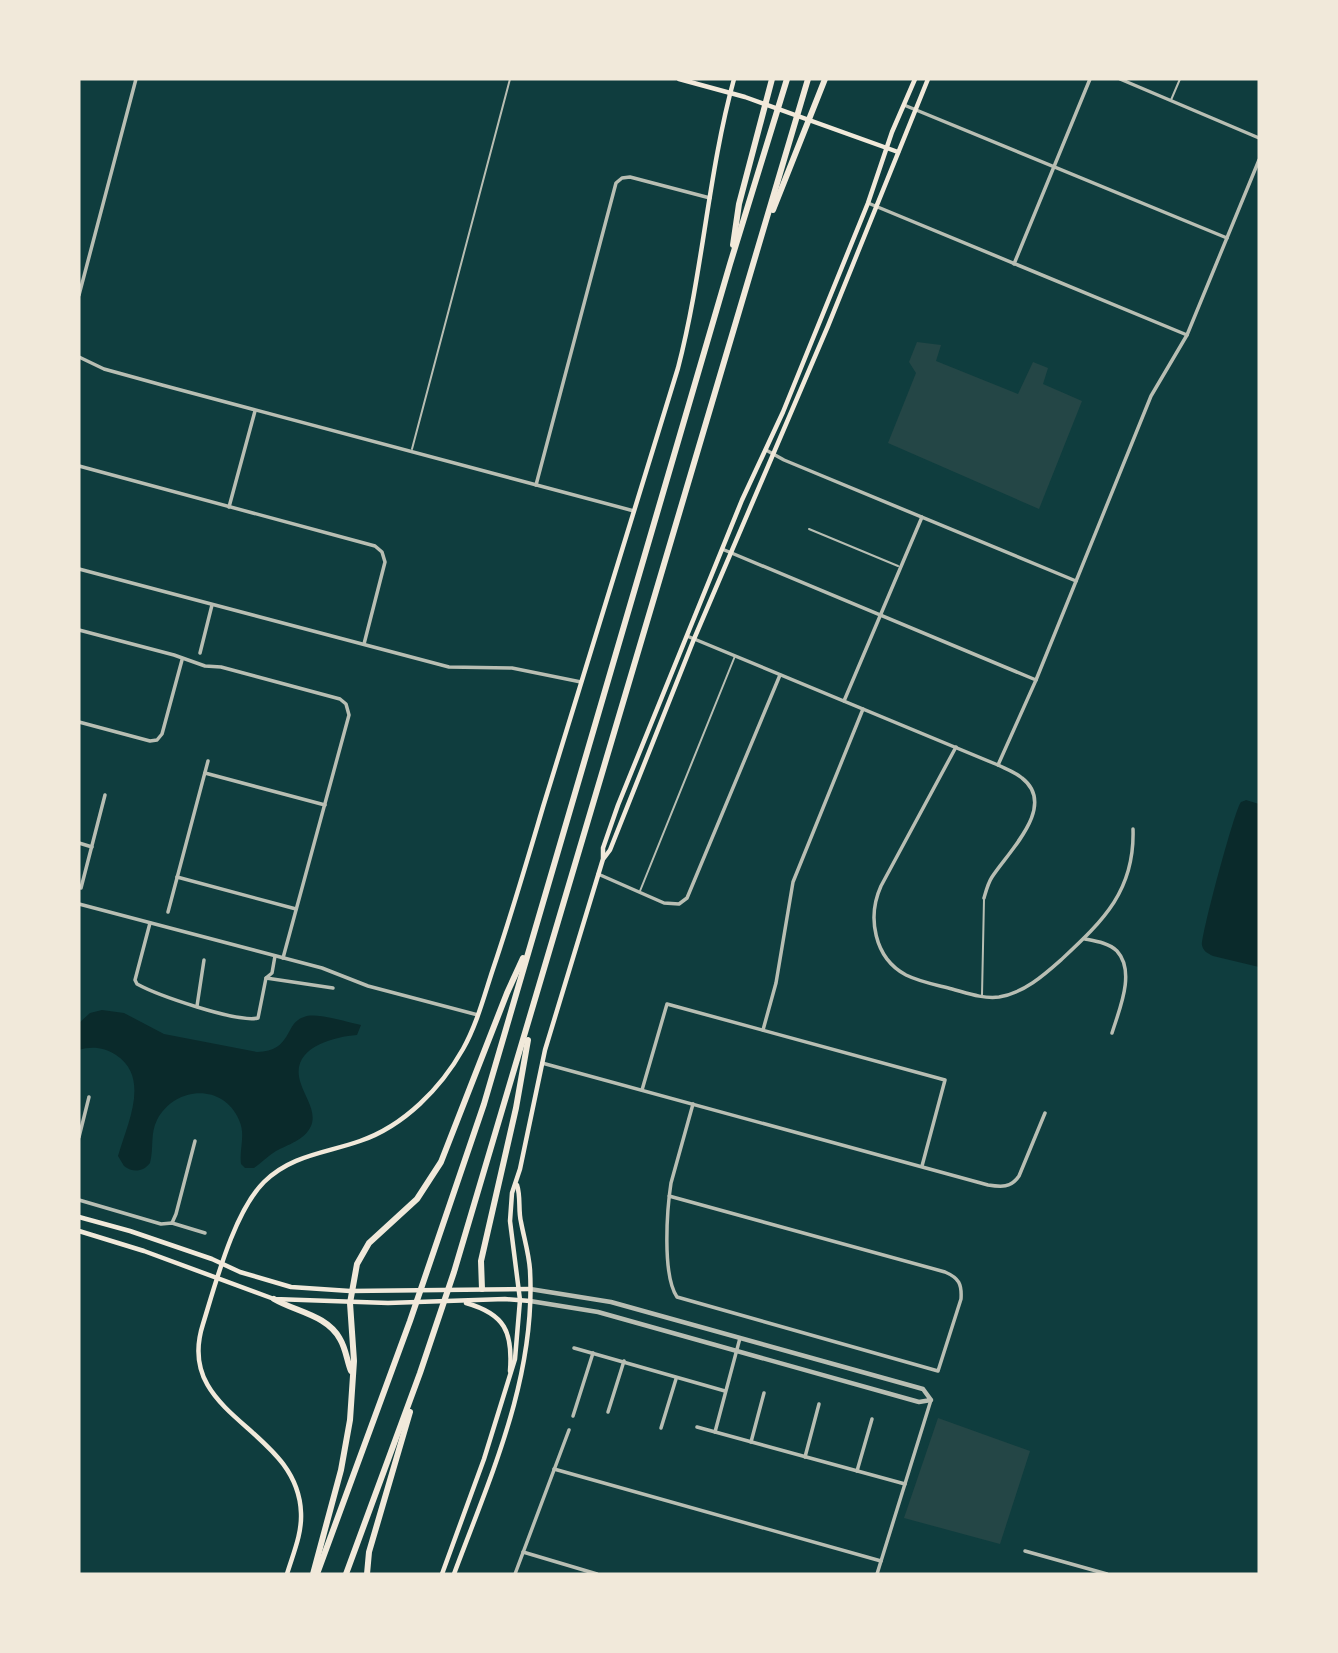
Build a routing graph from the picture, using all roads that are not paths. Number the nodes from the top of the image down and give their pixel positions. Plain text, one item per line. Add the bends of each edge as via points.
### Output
1 (136, 79) edge
2 (510, 79) edge
3 (679, 79) edge
4 (734, 79) edge
5 (772, 79) edge
6 (787, 79) edge
7 (808, 79) edge
8 (825, 79) edge
9 (915, 79) edge
10 (928, 79) edge
11 (1090, 79) edge
12 (1120, 79) edge
13 (1180, 79) edge
14 (730, 93) junction
15 (1171, 101) junction
16 (904, 105) junction
17 (915, 109) junction
18 (1259, 138) edge
19 (887, 147) junction
20 (898, 152) junction
21 (1259, 160) edge
22 (1053, 166) junction
23 (710, 198) junction
24 (868, 203) junction
25 (876, 207) junction
26 (761, 238) junction
27 (1227, 238) junction
28 (730, 264) junction
29 (1014, 264) junction
30 (79, 295) edge
31 (1187, 335) junction
32 (79, 357) edge
33 (256, 411) junction
34 (766, 450) junction
35 (411, 452) junction
36 (774, 454) junction
37 (79, 466) edge
38 (536, 485) junction
39 (229, 507) junction
40 (634, 511) junction
41 (922, 517) junction
42 (809, 529) dead end
43 (722, 549) junction
44 (730, 553) junction
45 (900, 567) junction
46 (79, 569) edge
47 (1076, 581) junction
48 (212, 604) junction
49 (880, 615) junction
50 (79, 630) edge
51 (687, 636) junction
52 (694, 639) junction
53 (363, 645) junction
54 (200, 653) dead end
55 (735, 656) junction
56 (182, 660) junction
57 (780, 675) junction
58 (1036, 680) junction
59 (581, 682) junction
60 (844, 701) junction
61 (863, 709) junction
62 (79, 722) edge
63 (956, 747) junction
64 (208, 761) dead end
65 (998, 765) junction
66 (205, 772) junction
67 (105, 795) dead end
68 (325, 805) junction
69 (1133, 828) dead end
70 (79, 843) edge
71 (92, 847) junction
72 (603, 859) junction
73 (598, 874) junction
74 (177, 877) junction
75 (81, 888) dead end
76 (639, 892) junction
77 (984, 898) joint
78 (79, 904) edge
79 (296, 909) junction
80 (168, 912) dead end
81 (150, 923) junction
82 (533, 937) junction
83 (1085, 939) junction
84 (275, 956) junction
85 (283, 958) junction
86 (204, 960) dead end
87 (266, 978) junction
88 (333, 988) dead end
89 (982, 997) junction
90 (197, 1006) junction
91 (533, 1012) junction
92 (478, 1015) junction
93 (763, 1030) junction
94 (1112, 1033) dead end
95 (542, 1063) junction
96 (642, 1090) junction
97 (89, 1097) dead end
98 (693, 1104) junction
99 (1045, 1113) dead end
100 (79, 1137) edge
101 (195, 1141) dead end
102 (922, 1166) junction
103 (516, 1185) junction
104 (669, 1196) junction
105 (79, 1200) edge
106 (79, 1217) edge
107 (172, 1223) junction
108 (79, 1231) edge
109 (205, 1233) dead end
110 (223, 1265) junction
111 (218, 1279) junction
112 (482, 1289) junction
113 (519, 1289) junction
114 (530, 1289) junction
115 (350, 1291) junction
116 (274, 1299) junction
117 (520, 1300) junction
118 (530, 1301) junction
119 (465, 1302) junction
120 (350, 1303) junction
121 (740, 1338) junction
122 (574, 1348) dead end
123 (736, 1352) junction
124 (593, 1353) junction
125 (624, 1362) junction
126 (420, 1373) junction
127 (352, 1374) junction
128 (676, 1379) junction
129 (509, 1384) junction
130 (725, 1391) junction
131 (764, 1393) dead end
132 (931, 1400) junction
133 (819, 1404) dead end
134 (608, 1412) dead end
135 (573, 1416) dead end
136 (872, 1419) dead end
137 (697, 1427) dead end
138 (662, 1428) dead end
139 (569, 1430) dead end
140 (715, 1432) junction
141 (751, 1442) junction
142 (805, 1457) junction
143 (554, 1469) junction
144 (857, 1471) junction
145 (905, 1484) junction
146 (1025, 1551) dead end
147 (523, 1552) junction
148 (881, 1561) junction
149 (287, 1574) edge
150 (315, 1574) edge
151 (346, 1574) edge
152 (367, 1574) edge
153 (442, 1574) edge
154 (454, 1574) edge
155 (515, 1574) edge
156 (597, 1574) edge
157 (877, 1574) edge
158 (1107, 1574) edge

1 - 30 street
2 - 35 lane
3 - 14 main road
4 - 14 main road
5 - 28 highway via 739,204
6 - 28 highway
7 - 26 highway
8 - 26 highway
9 - 16 main road
10 - 17 main road
11 - 22 street
12 - 15 street
13 - 15 lane
14 - 19 main road
14 - 23 main road
15 - 18 street
16 - 17 street
16 - 19 main road
17 - 20 main road
17 - 22 street
19 - 20 main road
19 - 24 main road
20 - 25 main road
21 - 27 street
22 - 27 street
22 - 29 street
23 - 38 street via 631,177 616,183
23 - 40 main road via 684,344
24 - 25 street
24 - 34 main road
25 - 29 street
25 - 36 main road
26 - 91 highway
27 - 31 street
28 - 82 highway
29 - 31 street
31 - 47 street via 1151,396
32 - 33 street via 104,369
33 - 35 street
33 - 39 street
34 - 36 street
34 - 43 main road
35 - 38 street
36 - 41 street
36 - 44 main road
37 - 39 street
38 - 40 street
39 - 53 street via 382,551 384,568
40 - 59 main road
41 - 45 street
41 - 47 street
42 - 45 lane
43 - 44 street
43 - 51 main road
44 - 49 street
44 - 52 main road
45 - 49 street
46 - 48 street
47 - 58 street
48 - 53 street
48 - 54 street
49 - 58 street
49 - 60 street
50 - 56 street
51 - 52 street
51 - 72 main road via 618,805
52 - 55 street
52 - 72 main road
53 - 59 street via 449,667 512,668
55 - 57 street
55 - 76 lane
56 - 62 street via 157,740
56 - 68 street via 346,704 349,715
57 - 60 street
57 - 76 street via 687,898 672,904
58 - 65 street
59 - 92 main road
60 - 61 street
61 - 63 street
61 - 93 street via 793,882
63 - 65 street
63 - 89 street via 878,893 874,928 884,954 905,974
64 - 66 street
65 - 77 street via 1023,779 1034,794 1035,805 1030,823 989,880
66 - 68 street
66 - 74 street
67 - 71 street
68 - 79 street
69 - 83 street via 1132,862 1124,885 1110,911
70 - 71 street
71 - 75 street
72 - 73 main road
73 - 76 street
73 - 95 main road
74 - 79 street
74 - 80 street
77 - 89 lane
78 - 81 street
79 - 85 street
81 - 84 street
81 - 90 street via 137,984
82 - 115 highway via 441,1162 417,1199 362,1253
82 - 150 highway via 454,1199
83 - 89 street via 1026,987 1005,996
83 - 94 street via 1114,948 1122,961 1125,986
84 - 85 street
84 - 87 street via 272,973
85 - 92 street
86 - 90 street
87 - 88 street
87 - 90 street via 258,1018
91 - 112 highway via 481,1261
91 - 126 highway
92 - 110 main road via 449,1071 421,1104 370,1138 291,1162 265,1181 243,1211
93 - 96 street via 667,1004
93 - 102 street via 945,1080
95 - 96 street
95 - 103 main road
96 - 98 street
97 - 100 street
98 - 102 street
98 - 104 street
99 - 102 street via 1011,1184 988,1185
101 - 107 street
103 - 113 main road via 510,1221
103 - 114 main road
104 - 104 street via 956,1278 962,1288 961,1299 939,1371 677,1297 668,1259
105 - 107 street via 160,1224
106 - 110 main road
107 - 109 street
108 - 111 main road
110 - 111 main road
110 - 115 main road via 291,1287
111 - 116 main road
111 - 149 main road via 200,1338 202,1370 221,1405 281,1459 294,1480 301,1522
112 - 113 main road
112 - 115 main road
113 - 114 main road
113 - 117 main road
114 - 118 main road
114 - 121 street via 611,1302
115 - 120 highway
116 - 120 main road
116 - 127 highway via 333,1328
117 - 118 main road
117 - 119 main road
117 - 129 main road
118 - 123 street via 598,1312
118 - 154 main road via 522,1377 505,1437
119 - 120 main road
119 - 129 main road via 488,1310 505,1327 512,1349
120 - 127 highway
121 - 123 street
121 - 132 street via 923,1389
122 - 124 street
123 - 130 street
123 - 132 street via 919,1402
124 - 125 street
124 - 135 street
125 - 128 street
125 - 134 street
126 - 151 highway
126 - 152 highway via 369,1552
127 - 150 highway via 347,1443
128 - 130 street
128 - 138 street
129 - 153 main road
130 - 140 street
131 - 141 street
132 - 145 street
133 - 142 street
136 - 144 street
137 - 140 street
139 - 143 street
140 - 141 street
141 - 142 street
142 - 144 street
143 - 147 street
143 - 148 street
144 - 145 street
145 - 148 street
146 - 158 street
147 - 155 street
147 - 156 street
148 - 157 street

